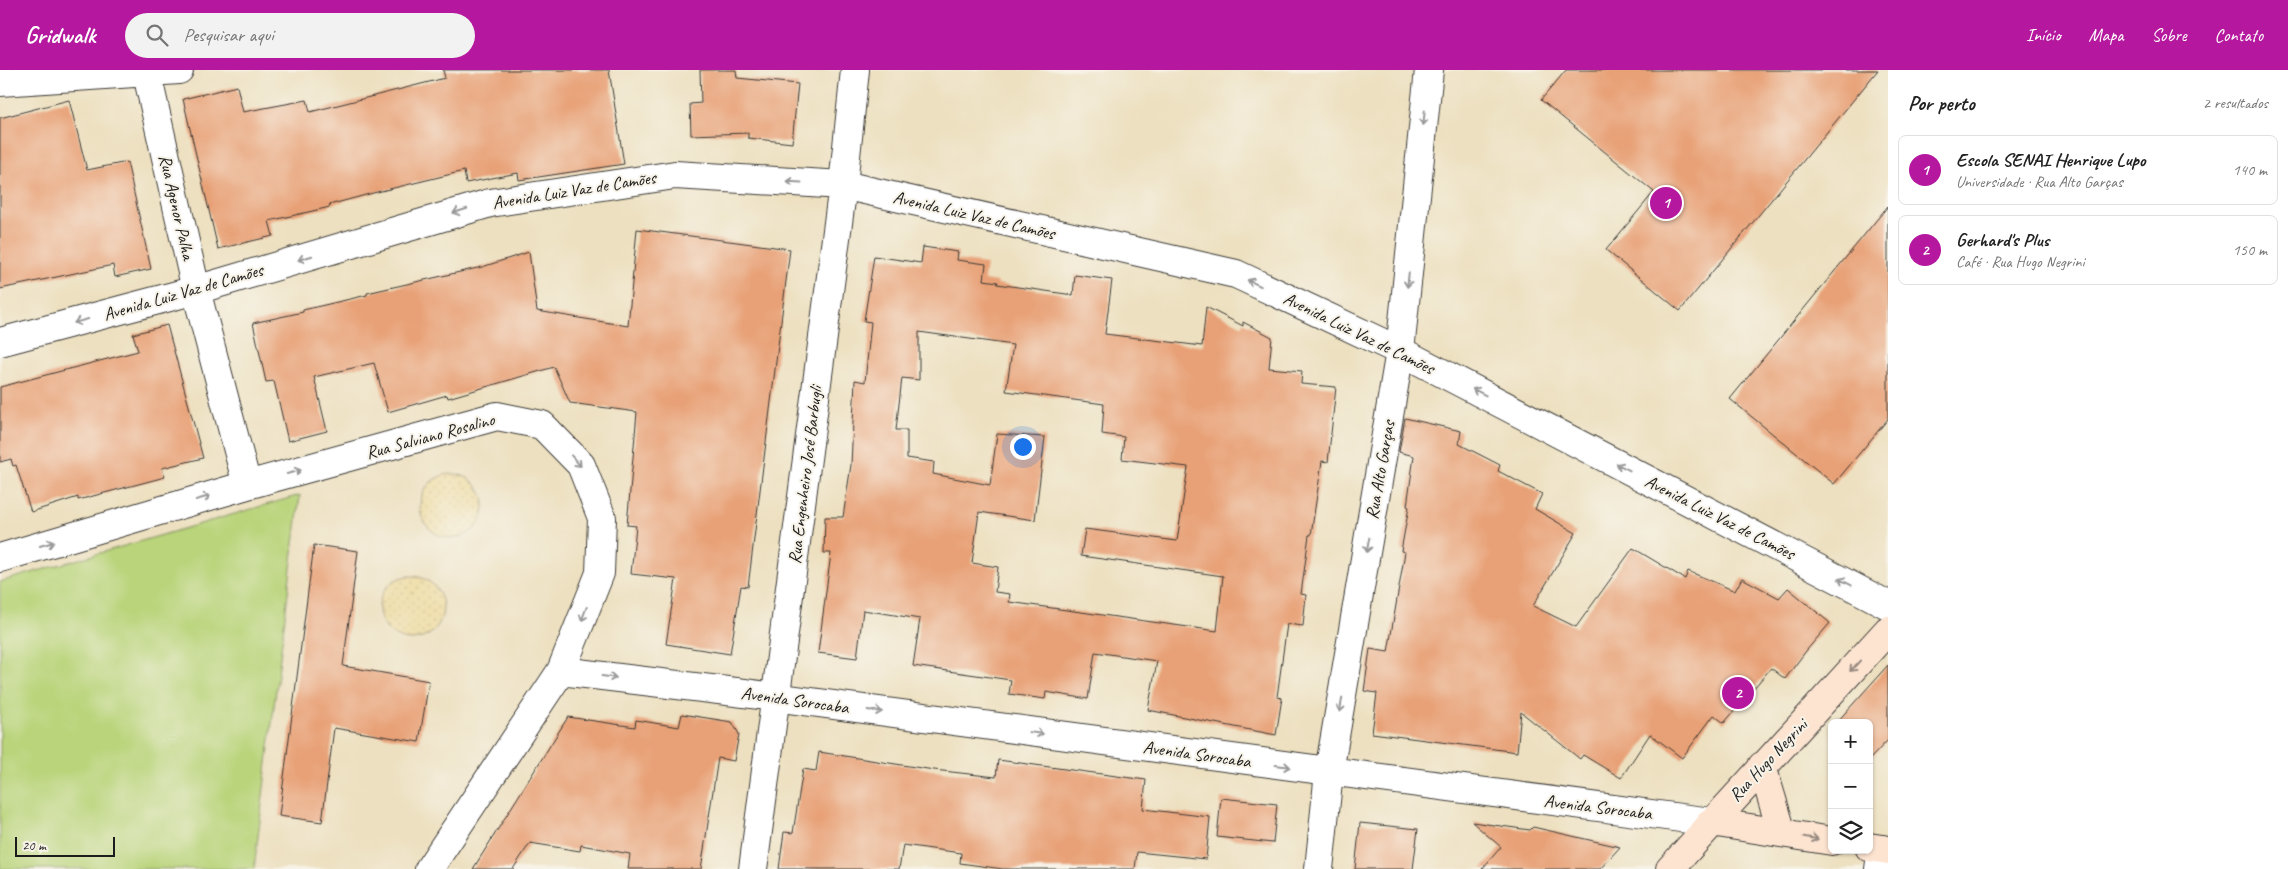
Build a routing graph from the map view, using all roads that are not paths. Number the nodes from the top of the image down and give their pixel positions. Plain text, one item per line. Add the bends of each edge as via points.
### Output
1 (179, 70) edge
2 (1429, 70) edge
3 (84, 72) edge
4 (147, 74) junction
5 (847, 74) edge
6 (0, 82) edge
7 (843, 185) junction
8 (196, 290) junction
9 (0, 342) edge
10 (1400, 351) junction
11 (247, 485) junction
12 (0, 558) edge
13 (1888, 605) edge
14 (1888, 630) edge
15 (561, 671) junction
16 (776, 698) junction
17 (1762, 766) junction
18 (1329, 772) junction
19 (1711, 822) junction
20 (1782, 833) junction
21 (1828, 840) edge
22 (429, 869) edge
23 (753, 869) edge
24 (1318, 869) edge
25 (1670, 869) edge

1 - 4 street
2 -> 10 street, Rua Alto Garças
3 - 4 street
3 - 6 street
4 - 8 street, Rua Agenor Palha
5 - 7 street, Rua Engenheiro José Barbugli
7 -> 8 street, Avenida Luiz Vaz de Camões via 675,175 490,203
10 -> 7 street, Avenida Luiz Vaz de Camões via 1236,274
7 - 16 street, Rua Engenheiro José Barbugli
8 -> 9 street, Avenida Luiz Vaz de Camões
8 - 11 street, Rua Agenor Palha
13 -> 10 street, Avenida Luiz Vaz de Camões
10 -> 18 street, Rua Alto Garças
12 -> 11 street, Rua Salviano Rosalino
11 -> 15 street, Rua Salviano Rosalino via 497,416 542,425 581,466 602,518 600,573
14 -> 17 main road, Rua Hugo Negrini
15 -> 16 street, Avenida Sorocaba
15 - 22 street, Rua Salviano Rosalino
16 -> 18 street, Avenida Sorocaba
16 - 23 street, Rua Engenheiro José Barbugli
17 - 19 main road, Rua Hugo Negrini
17 - 20 main road
18 - 19 street, Avenida Sorocaba
18 - 24 street, Rua Alto Garças
19 - 20 main road, Avenida Sorocaba
19 - 25 main road, Rua Hugo Negrini
20 -> 21 main road, Avenida Sorocaba

